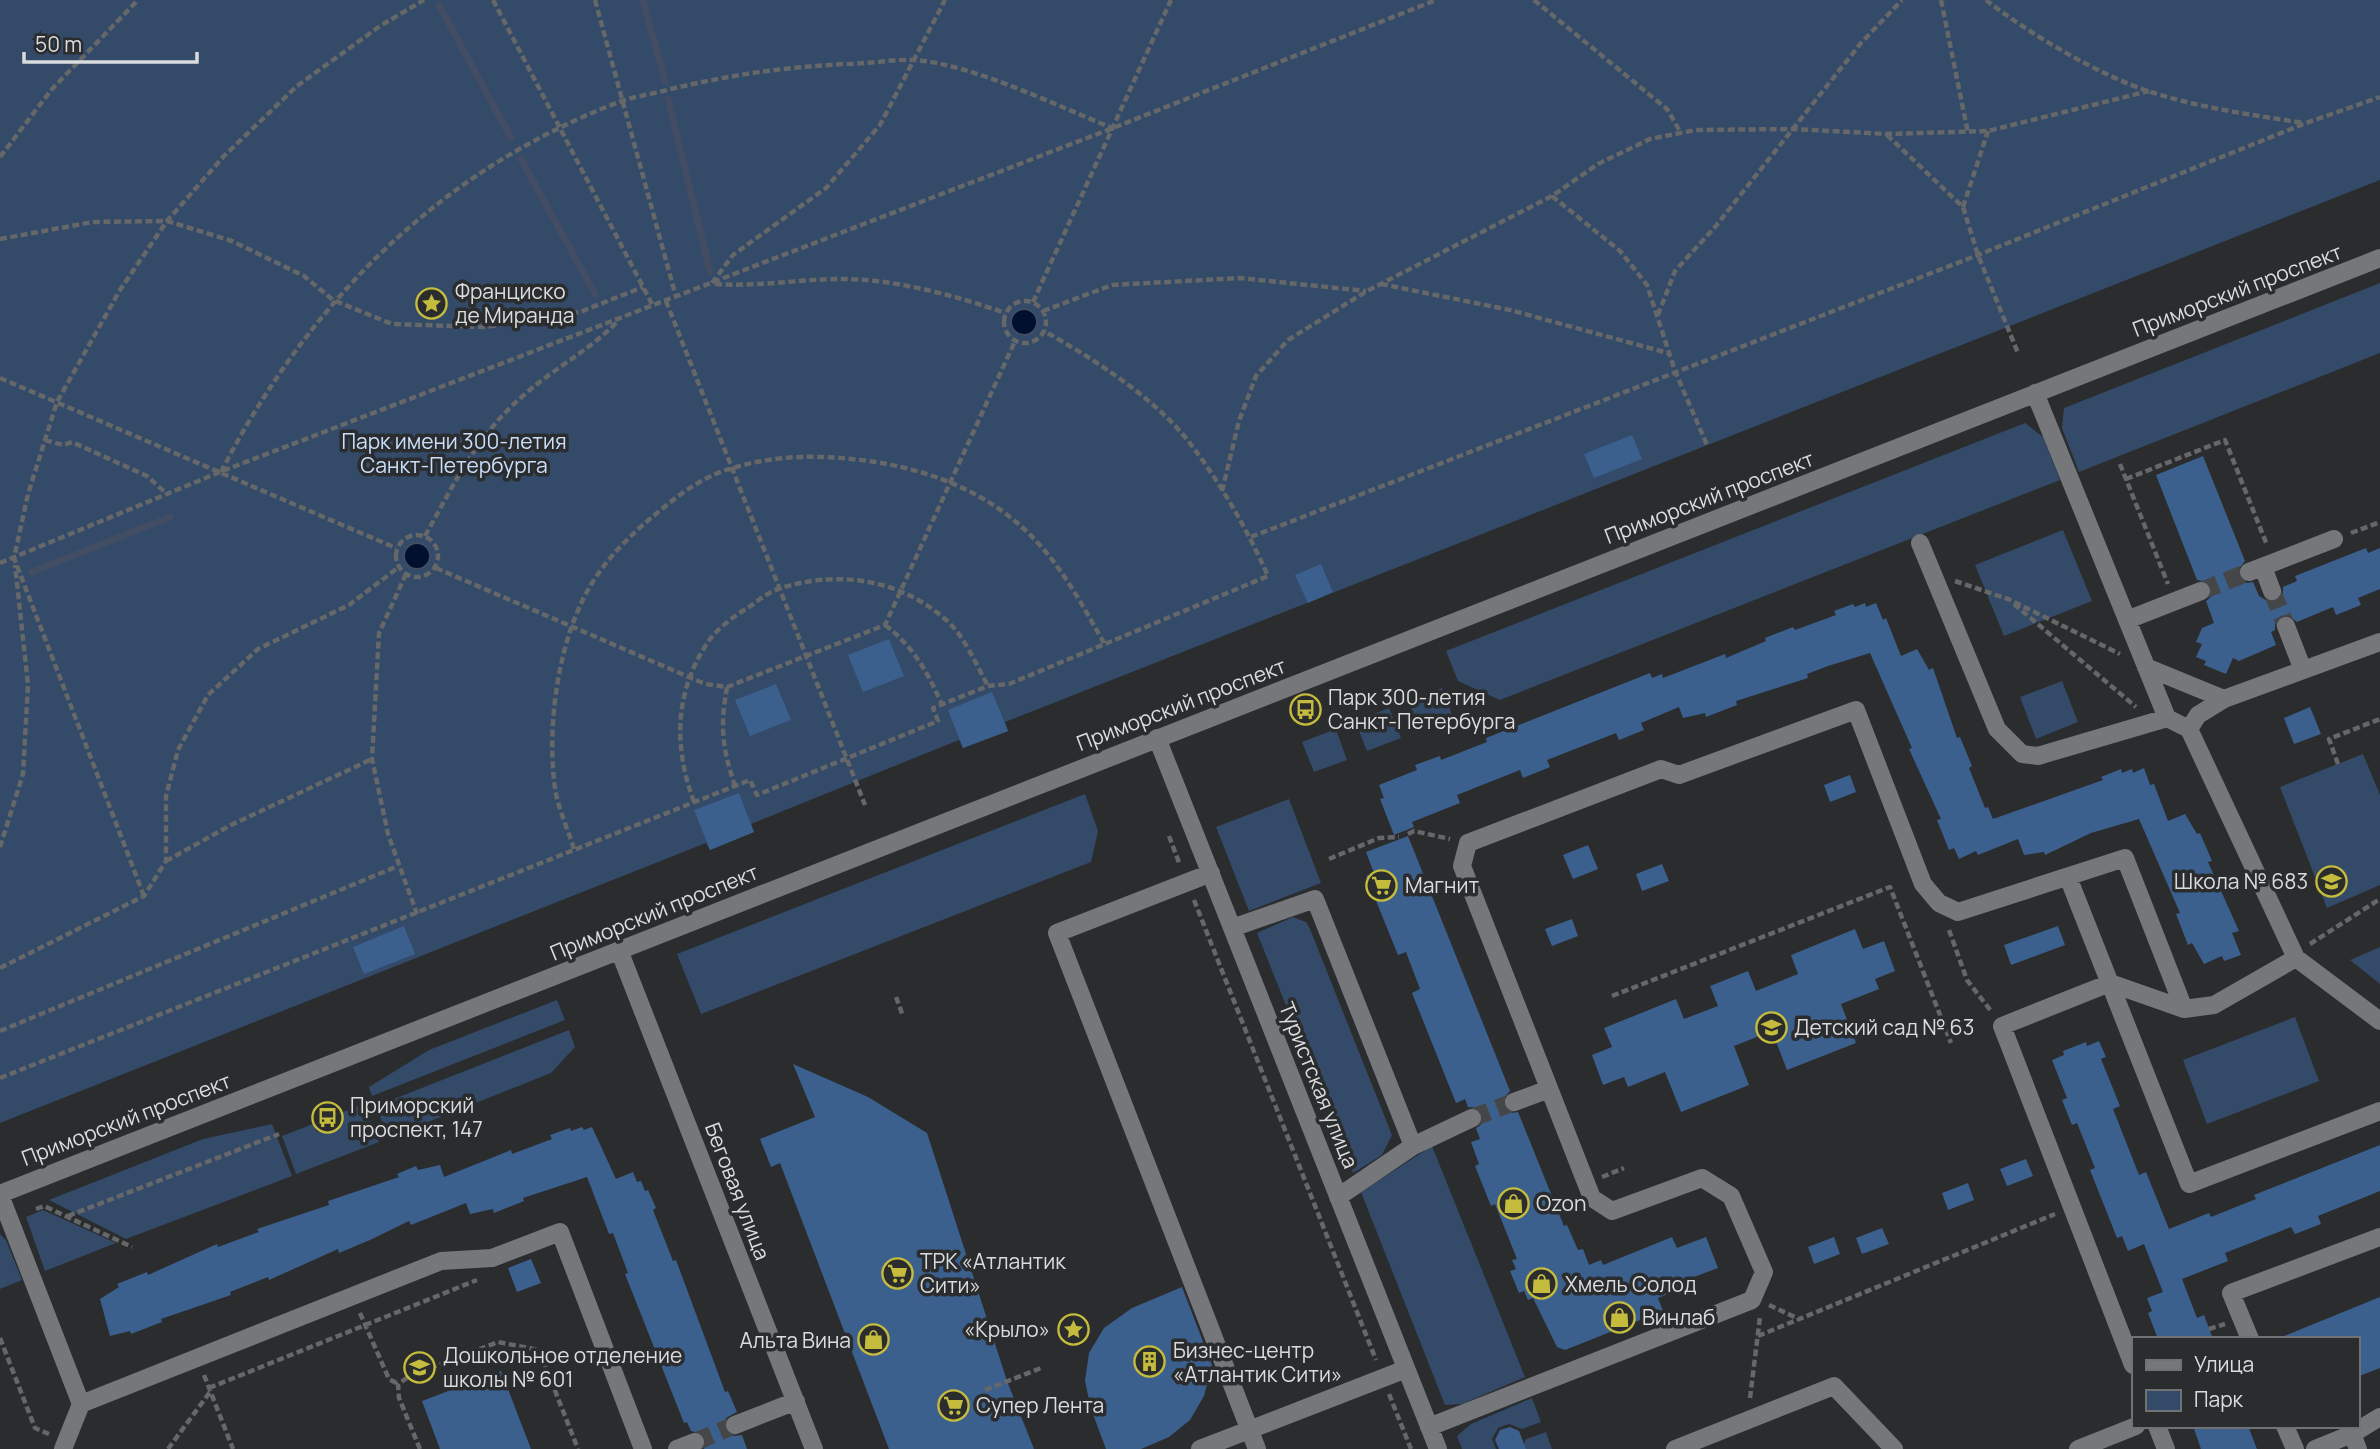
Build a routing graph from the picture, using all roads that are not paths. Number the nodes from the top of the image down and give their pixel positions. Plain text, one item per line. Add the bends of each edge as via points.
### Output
1 (2380, 258) edge
2 (2035, 393) junction
3 (2334, 539) road end
4 (1920, 543) dead end
5 (2202, 591) tunnel mouth
6 (2272, 591) tunnel mouth
7 (2127, 620) junction
8 (2286, 626) tunnel mouth
9 (2380, 642) edge
10 (2146, 667) junction
11 (2303, 670) junction
12 (2224, 699) junction
13 (2167, 718) junction
14 (2189, 729) junction
15 (1157, 738) junction
16 (1210, 873) junction
17 (2068, 877) junction
18 (1232, 928) junction
19 (619, 950) junction
20 (2296, 958) junction
21 (2110, 983) junction
22 (2184, 1009) junction
23 (2380, 1021) edge
24 (1549, 1089) junction
25 (1514, 1102) tunnel mouth
26 (2380, 1111) edge
27 (1472, 1118) tunnel mouth
28 (1413, 1146) junction
29 (0, 1194) edge
30 (1338, 1197) junction
31 (2380, 1237) edge
32 (2249, 1337) edge
33 (2132, 1362) edge
34 (1406, 1369) junction
35 (796, 1401) junction
36 (81, 1405) junction
37 (2380, 1417) edge
38 (735, 1426) tunnel mouth
39 (1429, 1427) junction
40 (2132, 1428) edge
41 (2158, 1428) edge
42 (2286, 1428) edge
43 (1250, 1429) junction
44 (2355, 1441) edge
45 (695, 1442) dead end
46 (64, 1446) edge
47 (643, 1449) edge
48 (677, 1449) edge
49 (814, 1449) edge
50 (1200, 1449) edge
51 (1257, 1449) edge
52 (1438, 1449) edge
53 (1675, 1449) edge
54 (1894, 1449) edge
55 (2078, 1449) edge
56 (2166, 1449) edge
57 (2295, 1449) edge
58 (2315, 1449) edge

1 - 2 street, Приморский проспект
2 - 7 street
2 - 15 street, Приморский проспект
3 - 6 street via 2262,567
4 - 13 street via 1997,729 2022,754 2038,756
5 - 7 street
7 - 10 street
8 - 11 street
9 - 11 street
10 - 12 street
10 - 13 street
11 - 12 street
12 - 14 street via 2198,715
13 - 14 street
14 - 20 street
15 - 16 street, Туристская улица
15 - 19 street, Приморский проспект
16 - 18 street, Туристская улица
16 - 43 street via 1057,933
17 - 21 street
17 - 22 street via 2125,858
17 - 24 street via 1958,912 1939,903 1923,884 1856,710 1679,775 1661,769 1468,843 1462,866
18 - 28 street via 1315,899
18 - 30 street, Туристская улица
19 - 29 street, Приморский проспект
19 - 35 street, Беговая улица
20 - 22 street via 2214,1004
20 - 23 street
21 - 22 street
21 - 26 street via 2189,1184
21 - 33 street via 2002,1026
24 - 25 street
24 - 39 street via 1592,1198 1612,1211 1702,1178 1731,1196 1764,1272 1759,1296
27 - 28 street
28 - 30 street
29 - 36 street
30 - 34 street, Туристская улица
31 - 32 street via 2231,1293
34 - 39 street, Туристская улица
34 - 43 street
35 - 38 street
35 - 49 street, Беговая улица
36 - 46 street
36 - 47 street via 441,1261 492,1258 560,1232
37 - 44 street
39 - 52 street, Туристская улица
40 - 55 street
41 - 56 street
42 - 57 street
43 - 50 street
43 - 51 street
44 - 58 street
45 - 48 street
53 - 54 street via 1834,1386

